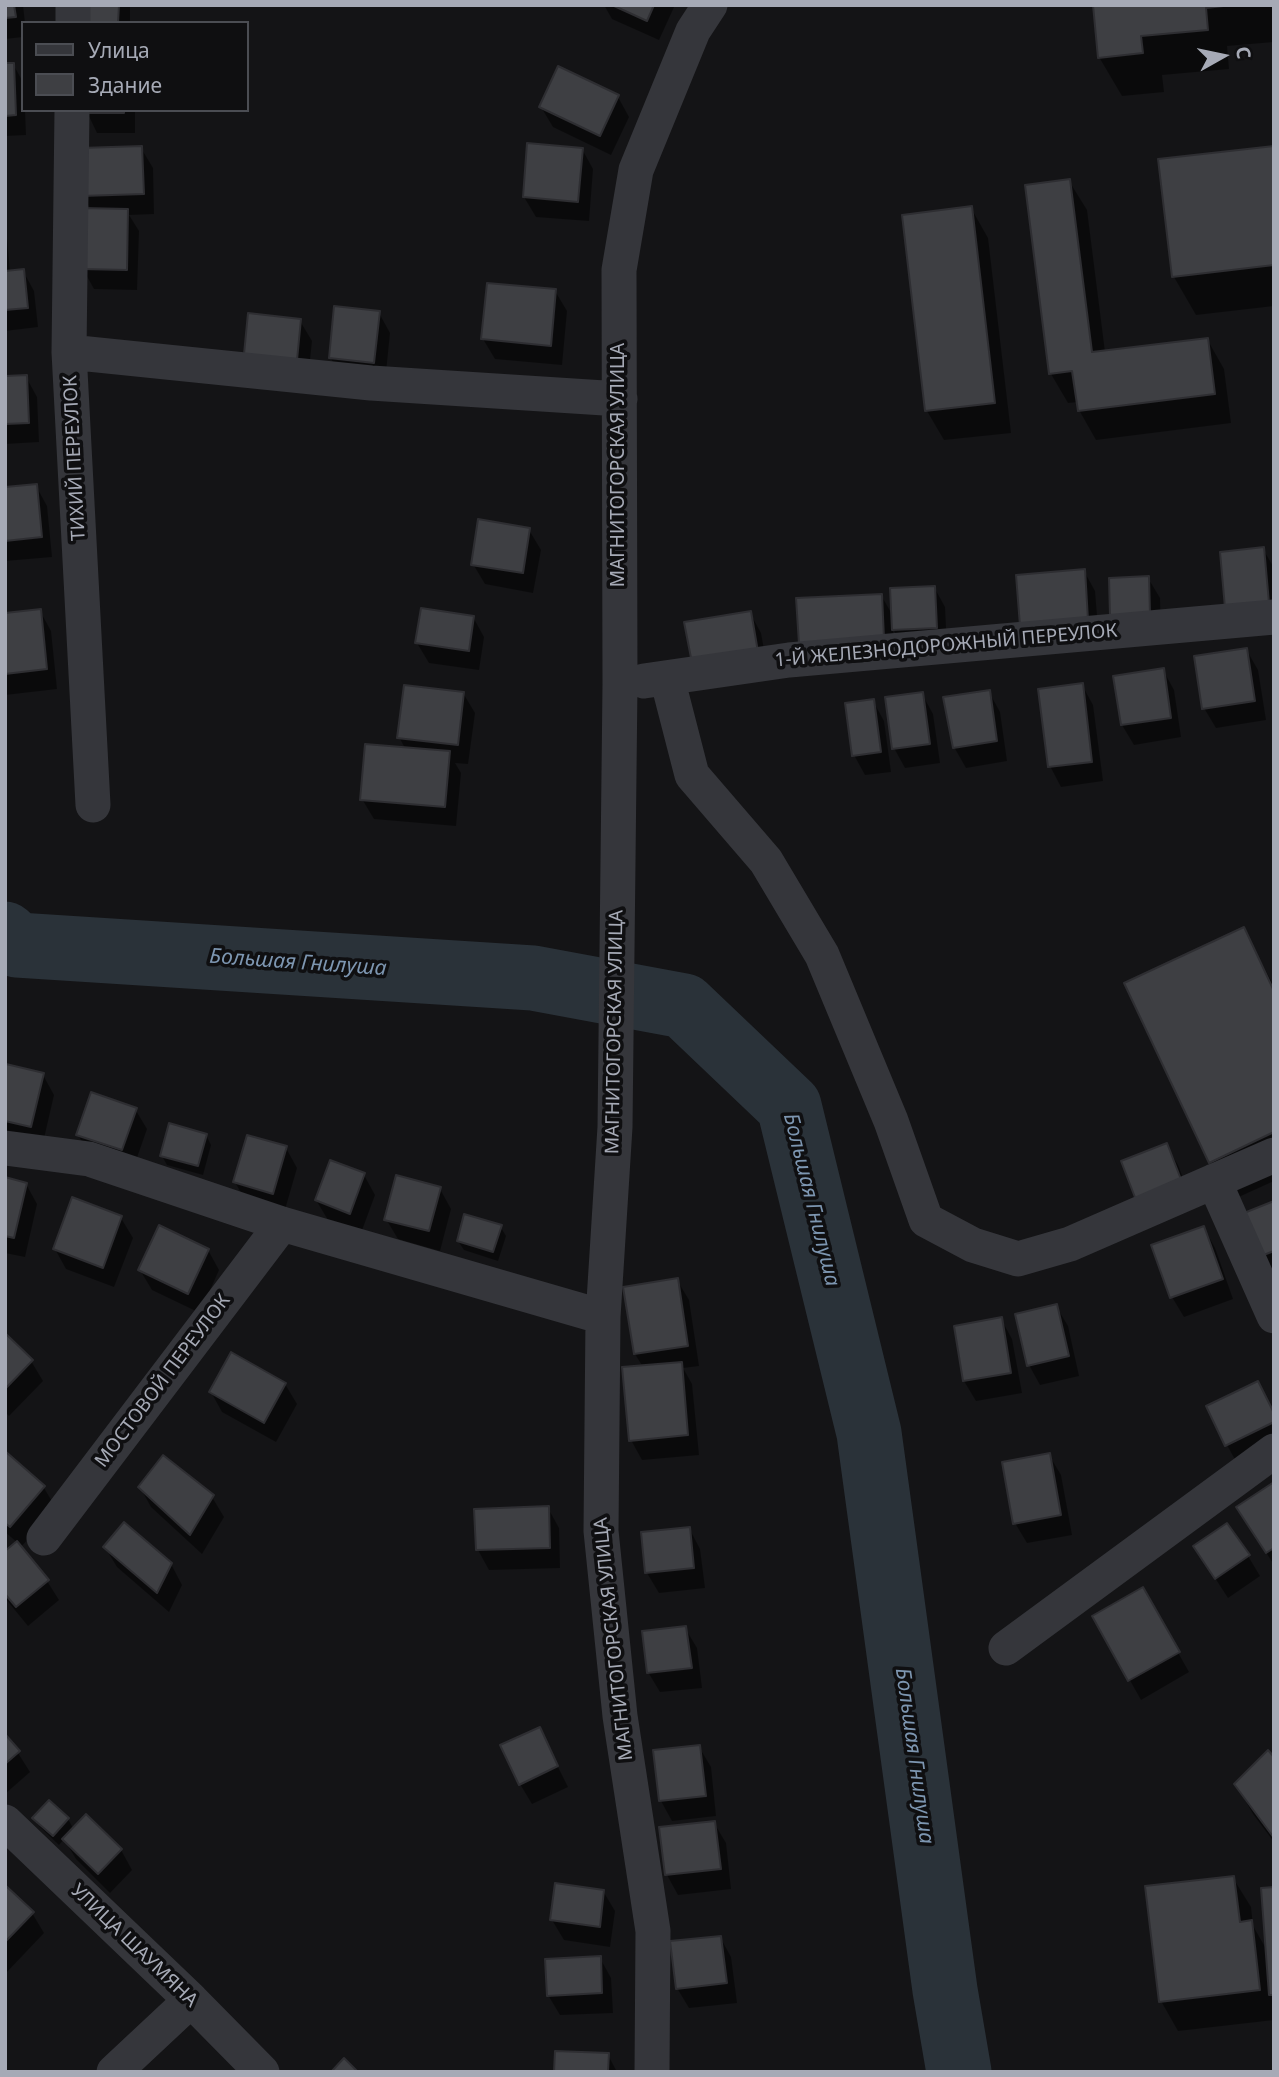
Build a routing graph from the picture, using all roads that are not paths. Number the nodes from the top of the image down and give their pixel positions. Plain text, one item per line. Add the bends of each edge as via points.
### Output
1 (710, 5) edge
2 (72, 112) edge
3 (69, 352) junction
4 (620, 399) junction
5 (1274, 617) edge
6 (667, 678) junction
7 (620, 684) junction
8 (93, 805) dead end
9 (5, 1148) edge
10 (1274, 1155) edge
11 (1214, 1181) junction
12 (282, 1224) junction
13 (1274, 1316) edge
14 (603, 1317) junction
15 (1274, 1451) edge
16 (44, 1538) dead end
17 (1006, 1648) dead end
18 (5, 1822) edge
19 (191, 2000) junction
20 (114, 2072) edge
21 (262, 2072) edge
22 (652, 2072) edge

1 - 4 street, МАГНИТОГОРСКАЯ УЛИЦА via 693,31 636,170 619,270
2 - 3 street, ТИХИЙ ПЕРЕУЛОК
3 - 4 street via 371,383
3 - 8 street, ТИХИЙ ПЕРЕУЛОК
4 - 7 street, МАГНИТОГОРСКАЯ УЛИЦА
5 - 6 street, 1-Й ЖЕЛЕЗНОДОРОЖНЫЙ ПЕРЕУЛОК via 789,660
6 - 7 street, 1-Й ЖЕЛЕЗНОДОРОЖНЫЙ ПЕРЕУЛОК
6 - 11 street via 692,775 766,861 822,955 891,1121 926,1220 974,1245 1018,1259 1070,1244
7 - 14 street, МАГНИТОГОРСКАЯ УЛИЦА via 615,1127
9 - 12 street via 89,1158
10 - 11 street
11 - 13 street
12 - 14 street
12 - 16 street, МОСТОВОЙ ПЕРЕУЛОК
14 - 22 street, МАГНИТОГОРСКАЯ УЛИЦА via 601,1531 620,1716 653,1931
15 - 17 street
18 - 19 street, УЛИЦА ШАУМЯНА
19 - 20 street
19 - 21 street, УЛИЦА ШАУМЯНА

